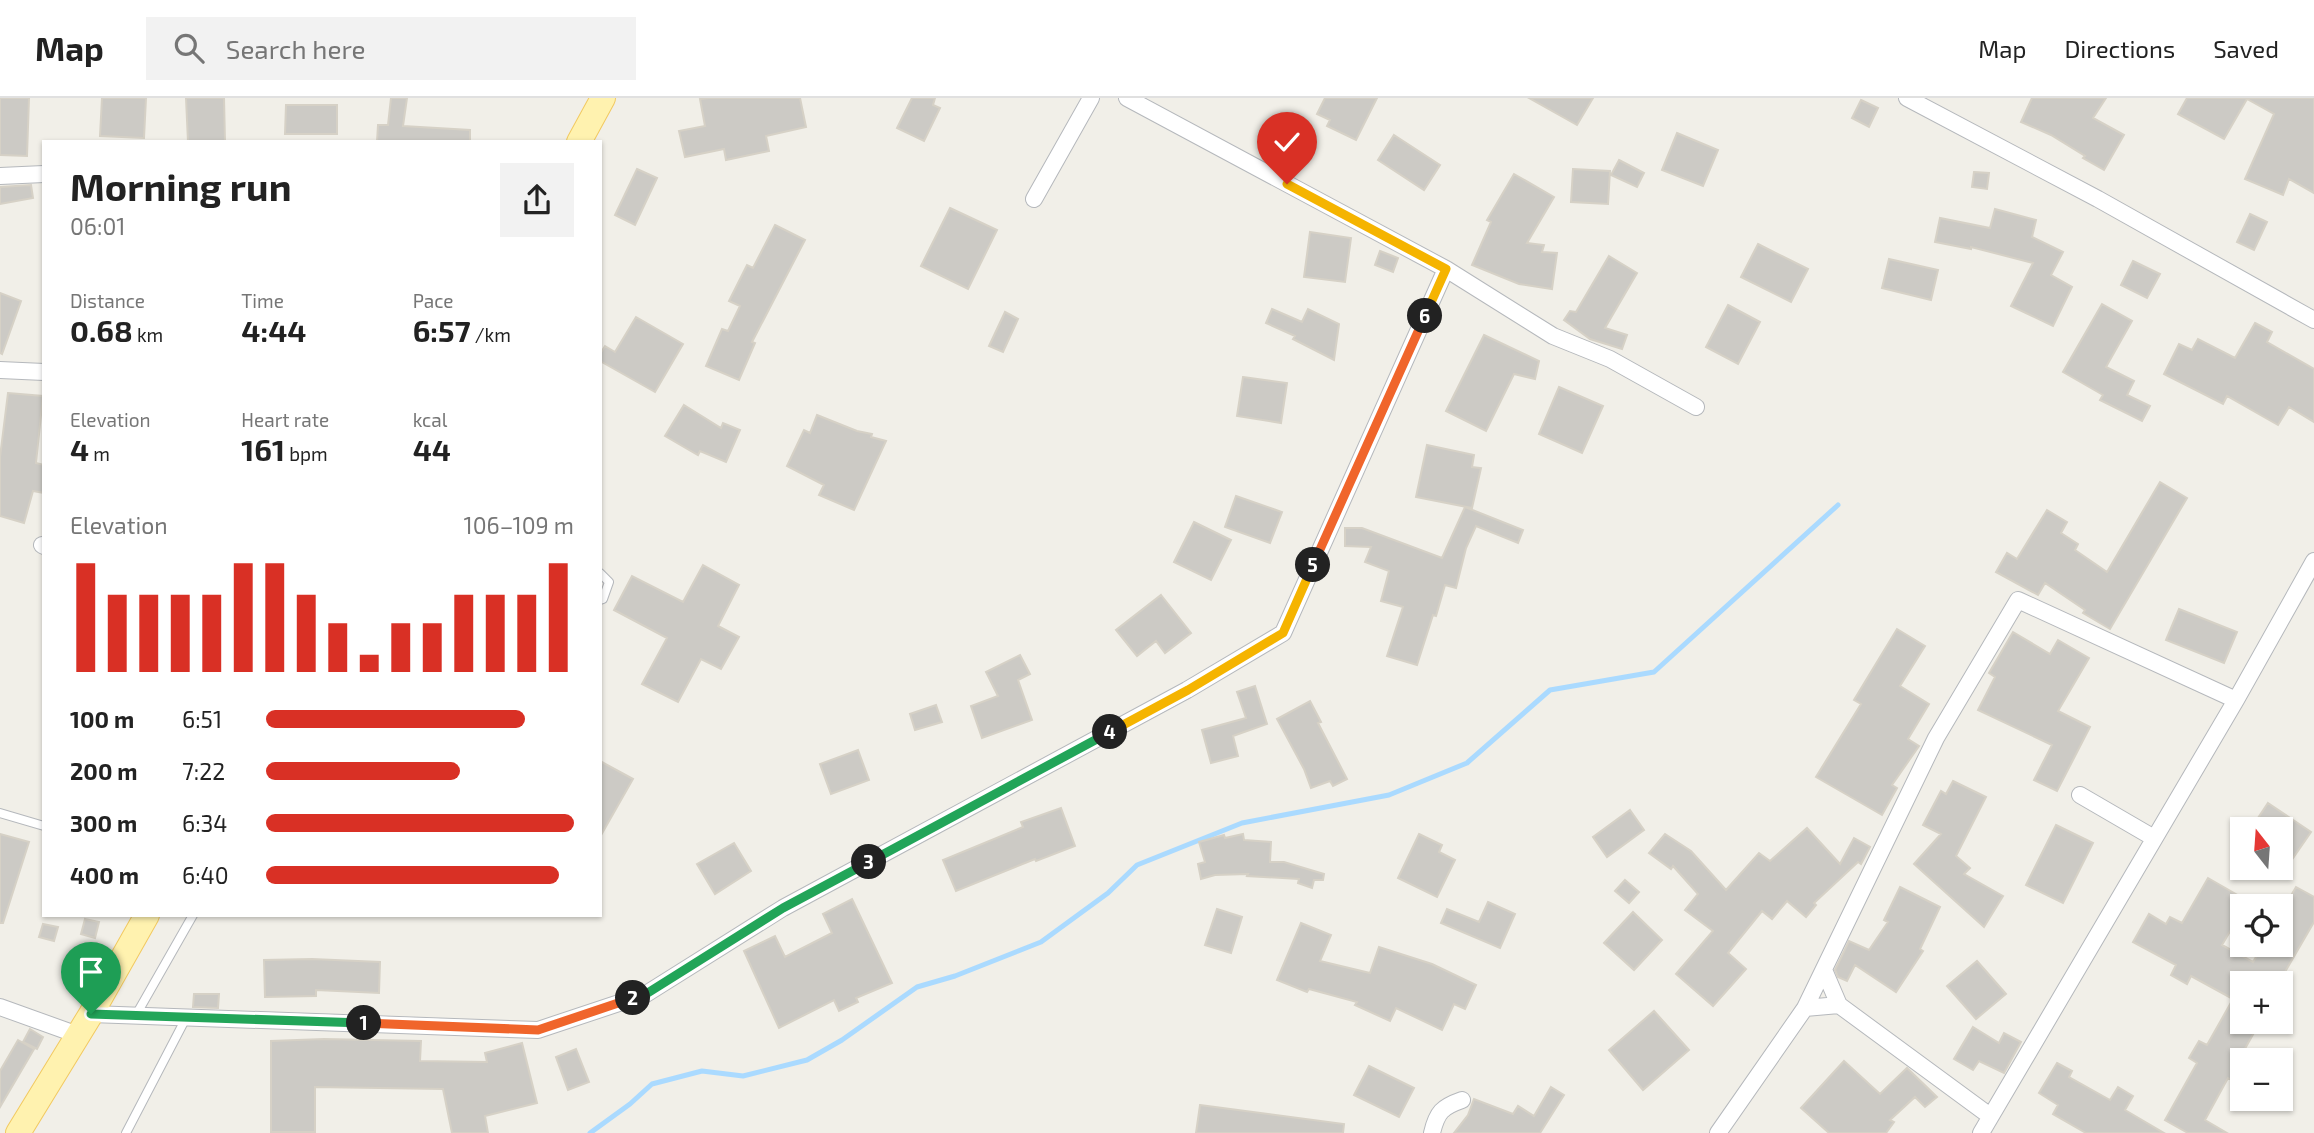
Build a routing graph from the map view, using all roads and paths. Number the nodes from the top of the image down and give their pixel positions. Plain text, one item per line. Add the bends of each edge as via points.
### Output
1 (603, 98) edge
2 (1091, 98) edge
3 (1127, 98) edge
4 (1907, 98) edge
5 (580, 140) edge
6 (42, 174) edge
7 (0, 176) edge
8 (1034, 199) dead end
9 (1446, 269) junction
10 (2314, 320) edge
11 (0, 370) edge
12 (42, 372) edge
13 (1696, 407) dead end
14 (2314, 561) edge
15 (602, 575) edge
16 (602, 599) edge
17 (2236, 700) junction
18 (2080, 795) dead end
19 (0, 813) edge
20 (42, 825) edge
21 (2154, 838) junction
22 (146, 917) edge
23 (192, 917) edge
24 (1824, 970) junction
25 (1839, 1005) junction
26 (0, 1007) edge
27 (1805, 1008) junction
28 (91, 1014) junction
29 (136, 1015) junction
30 (187, 1017) junction
31 (78, 1035) junction
32 (1462, 1100) dead end
33 (1990, 1116) junction
34 (18, 1133) edge
35 (126, 1133) edge
36 (1432, 1133) edge
37 (1718, 1133) edge
38 (1980, 1133) edge

1 - 5 main road
2 - 8 street
3 - 9 street
4 - 10 street
6 - 7 street
9 - 13 street via 1553,336 1610,359
9 - 30 street via 1283,633 1188,690 783,908 646,994 538,1030
11 - 12 street
14 - 17 street
15 - 16 lane via 609,582
17 - 21 street
17 - 24 street via 2018,600 1937,738
18 - 21 street
19 - 20 lane
21 - 33 street
22 - 28 main road
23 - 29 lane
24 - 25 street
24 - 27 street
25 - 27 street
25 - 33 street
26 - 31 street
27 - 37 street
28 - 29 street
28 - 31 main road
29 - 30 street
30 - 35 lane
31 - 34 main road
32 - 36 street via 1445,1106
33 - 38 street

